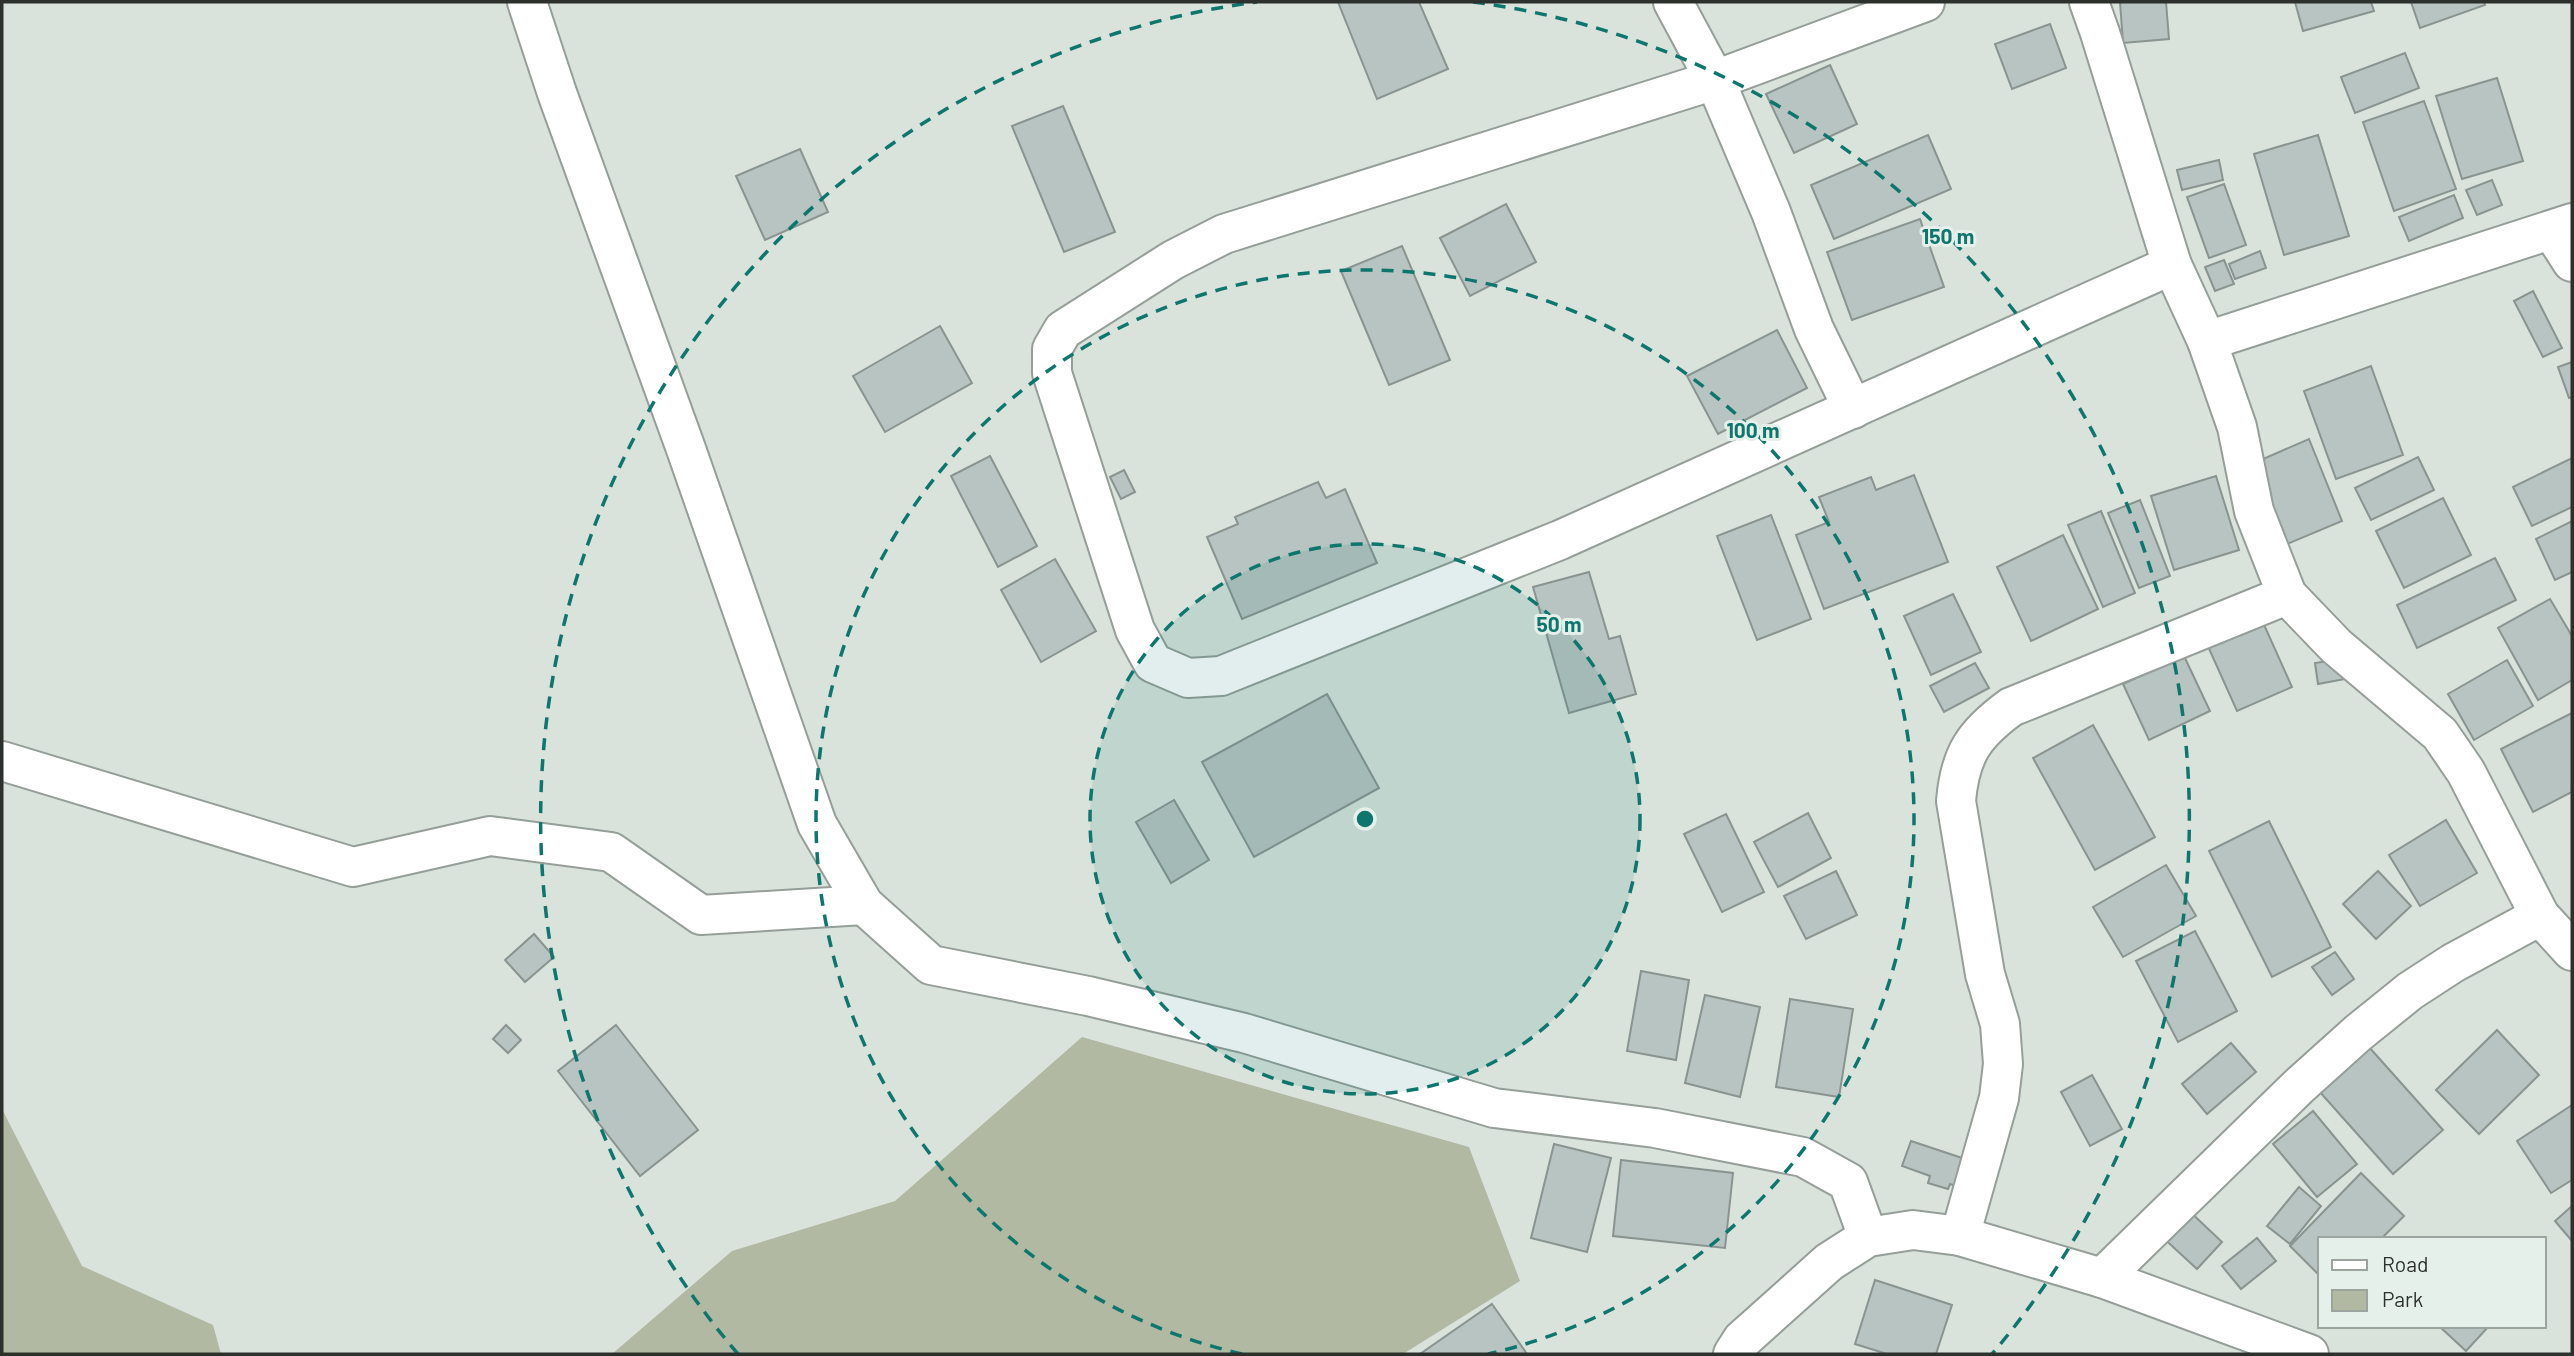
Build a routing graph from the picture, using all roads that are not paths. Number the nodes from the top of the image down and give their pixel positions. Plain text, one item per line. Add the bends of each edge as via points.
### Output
1 (527, 2) edge
2 (1673, 2) edge
3 (1925, 2) edge
4 (2089, 2) edge
5 (1715, 80) junction
6 (2562, 227) edge
7 (2572, 262) edge
8 (2172, 265) junction
9 (2207, 341) junction
10 (1853, 409) junction
11 (2287, 595) junction
12 (2, 761) edge
13 (864, 905) junction
14 (2540, 916) junction
15 (2572, 951) edge
16 (1960, 1236) junction
17 (1868, 1237) junction
18 (2102, 1278) junction
19 (1733, 1354) edge
20 (2309, 1354) edge

1 - 13 street via 817,824
2 - 5 street
3 - 5 street
4 - 8 street
5 - 10 street via 1814,329
5 - 10 street via 1224,234 1173,260 1063,330 1052,349 1052,373 1135,630 1153,663 1188,678 1221,676 1560,540
6 - 7 street
6 - 9 street
8 - 9 street
8 - 10 street
9 - 11 street via 2237,427 2254,510
11 - 14 street via 2336,646 2440,734 2466,772
11 - 16 street via 2011,706 1987,724 1972,745 1958,773 1956,801 1985,974 2000,1024 2003,1064 1999,1098
12 - 13 street via 354,867 490,836 611,852 701,915
13 - 17 street via 931,965 1244,1033 1494,1108 1655,1128 1803,1157 1848,1182
14 - 15 street
14 - 18 street via 2453,962 2358,1033
16 - 17 street via 1913,1230
16 - 18 street
17 - 19 street via 1829,1262 1742,1340
18 - 20 street

